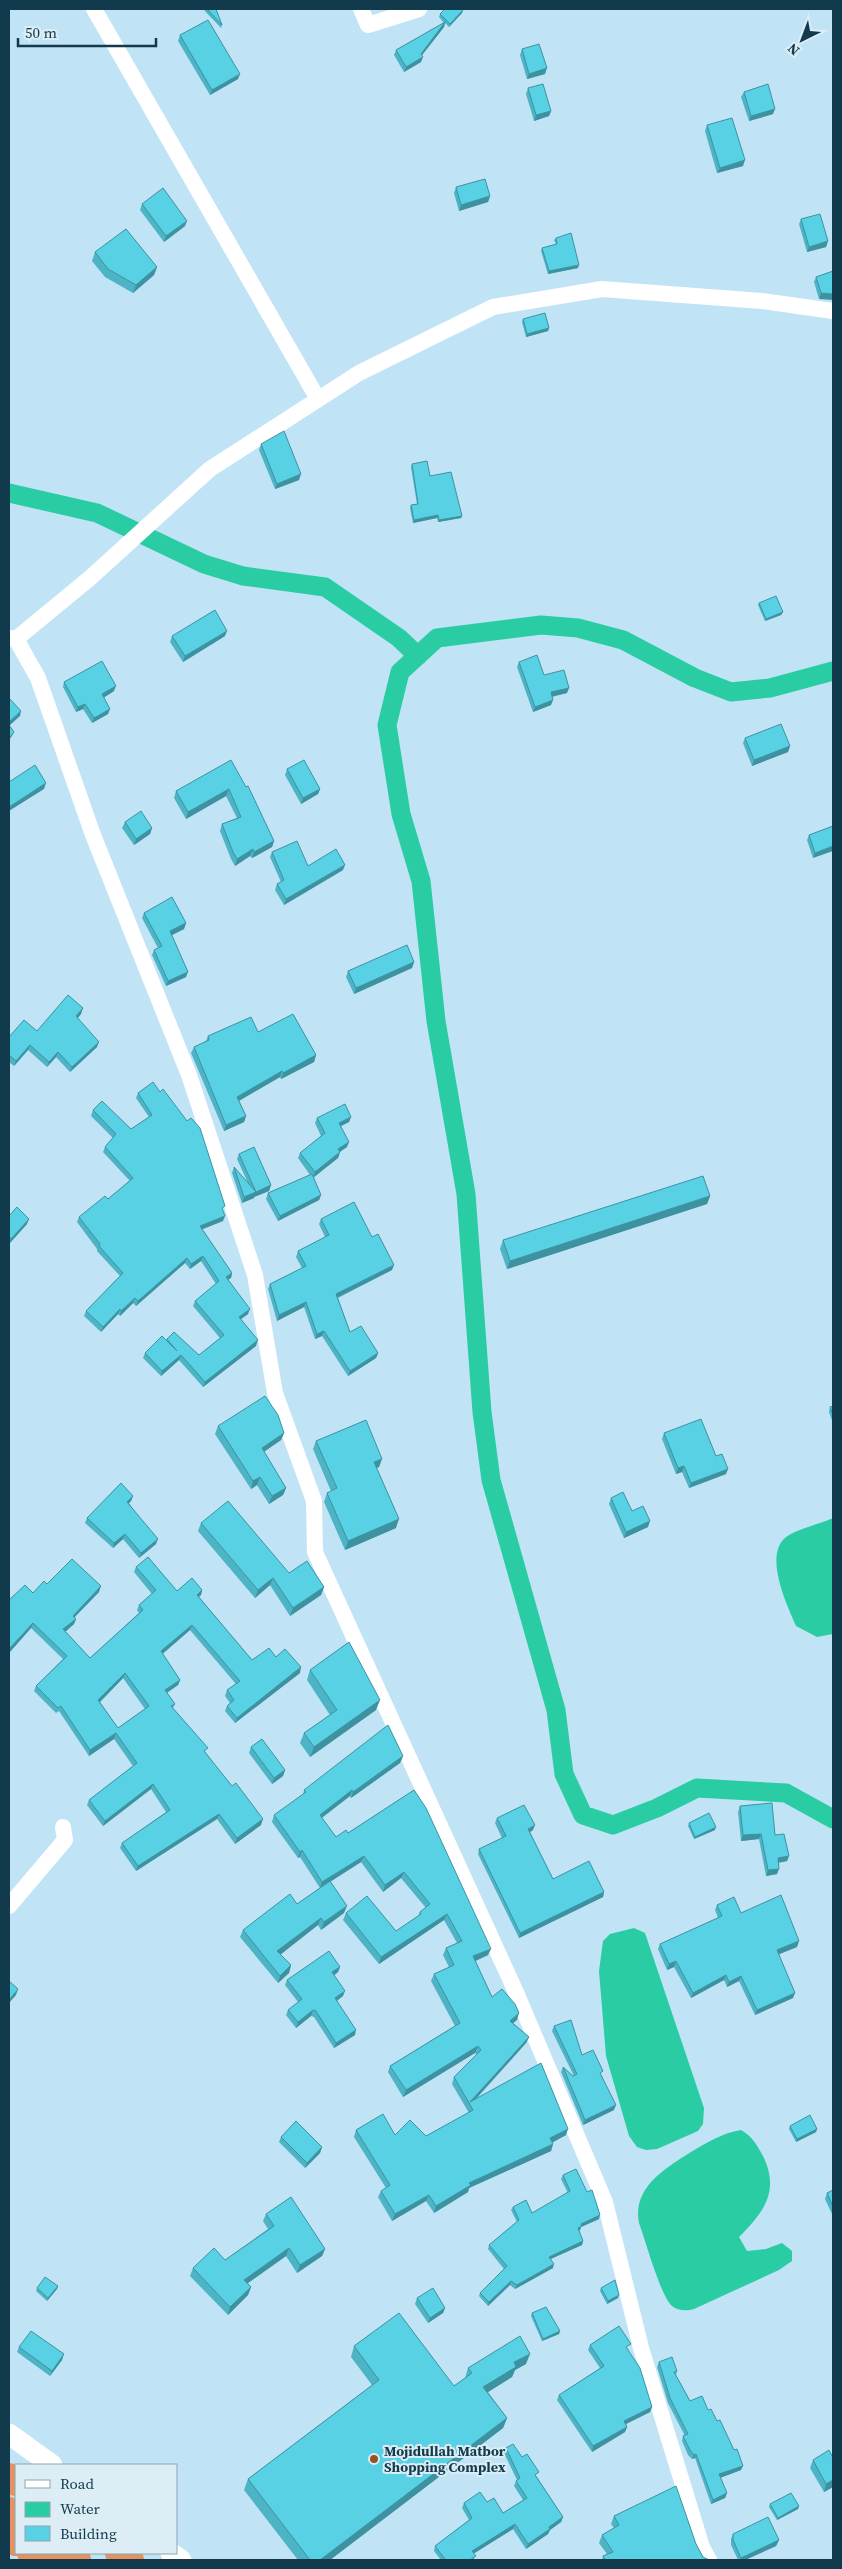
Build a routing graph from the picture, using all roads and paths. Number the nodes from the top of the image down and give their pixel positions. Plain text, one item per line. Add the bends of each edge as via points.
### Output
1 (94, 9) edge
2 (361, 9) edge
3 (419, 9) edge
4 (833, 310) edge
5 (318, 400) junction
6 (13, 638) edge
7 (63, 1827) dead end
8 (9, 1906) edge
9 (9, 2434) edge
10 (51, 2464) edge
11 (709, 2560) edge

1 - 5 street
2 - 3 street via 368,25
4 - 5 street via 762,301 602,289 493,306 358,373
5 - 6 street via 210,469 90,578
6 - 11 street via 38,678 92,835 190,1075 252,1265 275,1393 314,1501 314,1552 514,1990 605,2202 641,2348 702,2547
7 - 8 street via 65,1840
9 - 10 street

